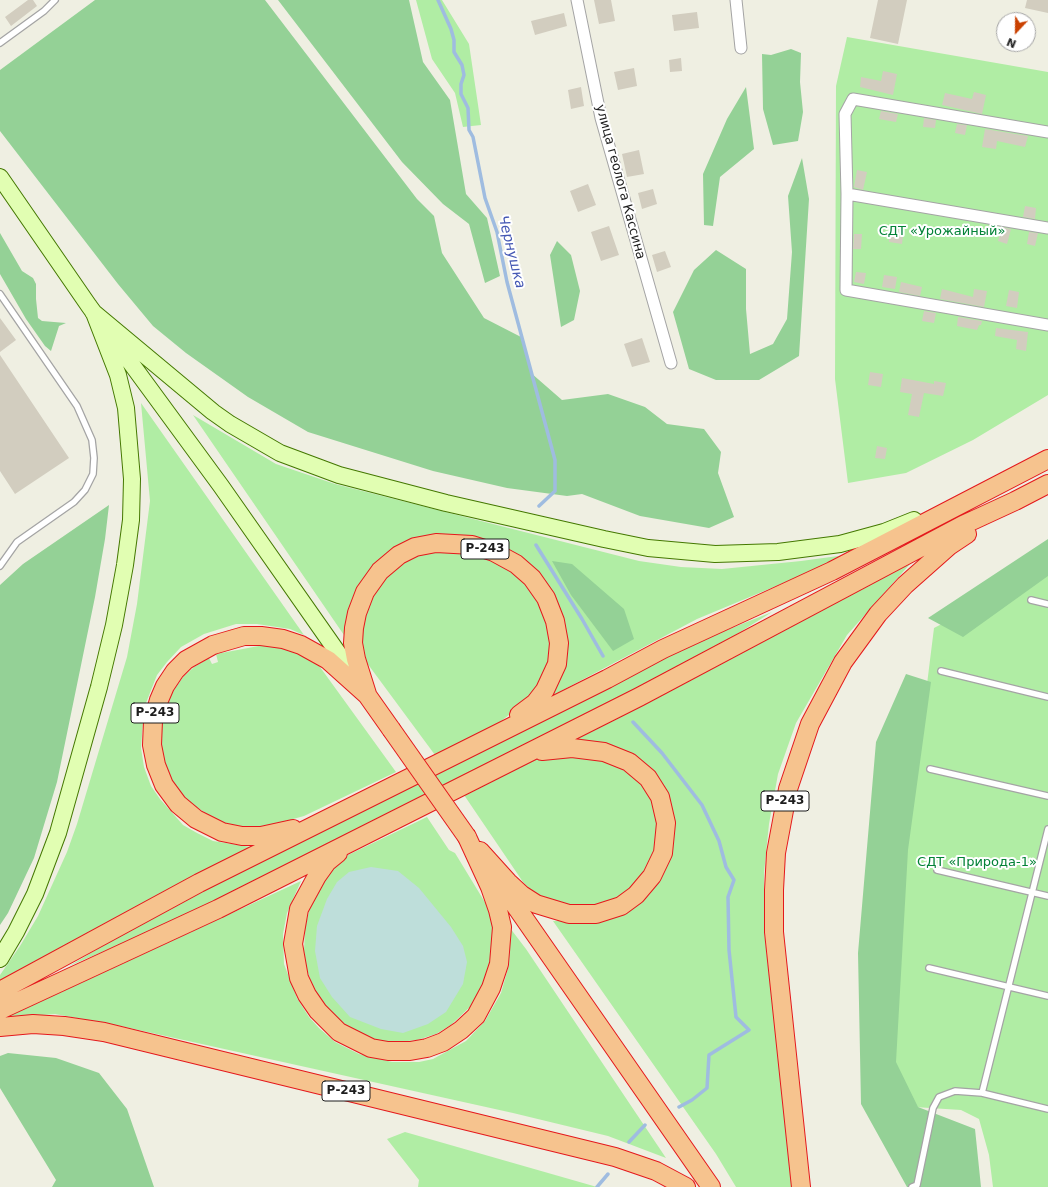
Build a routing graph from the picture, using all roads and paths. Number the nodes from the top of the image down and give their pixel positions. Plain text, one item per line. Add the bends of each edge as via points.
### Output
1 (55, 0) edge
2 (576, 0) edge
3 (736, 0) edge
4 (0, 43) edge
5 (740, 48) dead end
6 (1048, 132) edge
7 (0, 177) edge
8 (846, 194) junction
9 (1048, 228) edge
10 (0, 294) edge
11 (93, 312) junction
12 (1048, 325) edge
13 (670, 363) dead end
14 (1048, 459) edge
15 (1003, 482) junction
16 (1048, 484) edge
17 (1015, 501) junction
18 (0, 566) edge
19 (1031, 600) dead end
20 (1048, 604) edge
21 (941, 671) dead end
22 (367, 695) junction
23 (1048, 697) edge
24 (494, 735) junction
25 (517, 758) junction
26 (930, 768) dead end
27 (1048, 796) edge
28 (336, 815) junction
29 (1048, 829) edge
30 (467, 837) junction
31 (357, 838) junction
32 (937, 870) dead end
33 (1032, 893) junction
34 (1048, 896) edge
35 (0, 959) edge
36 (929, 968) dead end
37 (1009, 987) junction
38 (0, 991) edge
39 (1048, 996) edge
40 (0, 1010) edge
41 (0, 1027) edge
42 (982, 1093) junction
43 (1048, 1109) edge
44 (686, 1187) edge
45 (711, 1187) edge
46 (801, 1187) edge
47 (912, 1187) edge

1 - 4 lane
2 - 13 street, улица геолога Кассина via 602,118
3 - 5 street
6 - 8 street via 853,99 845,114
7 - 11 main road
8 - 9 street
8 - 12 street via 846,290
10 - 18 lane via 84,418 92,440 94,468 89,484 79,496 17,542
11 - 15 main road via 219,416 280,453 339,475 446,503 648,548 715,554 808,549 840,544 884,532
11 - 22 main road, Р-243 via 221,486
11 - 35 main road via 118,375 126,408 132,479 131,520 125,565 99,687 58,833 35,894
14 - 15 highway
15 - 24 highway, Р-243 via 832,571 663,649
16 - 17 highway
17 - 25 highway, Р-243 via 963,525 639,697
17 - 46 highway, Р-243 via 949,546 905,585 878,614 843,662 810,724 788,788 776,853 774,932
19 - 20 lane
21 - 23 lane
22 - 24 highway, Р-243 via 354,643 357,613 365,592 380,571 399,555 415,547 436,543 472,545 494,552 516,564 532,578 546,598 555,621 559,643 557,664 545,690 535,703
22 - 28 highway, Р-243 via 328,660 315,652 283,639 244,636 213,645 186,660 165,686 155,714 152,745 164,785 178,804 206,826 236,835 262,836 294,829
22 - 30 highway, Р-243, bridge
24 - 28 highway, Р-243
25 - 30 highway, Р-243 via 548,749 572,748 612,755 639,769 660,797 666,822 663,854 652,876 636,895 608,912 583,915 554,911 522,895
25 - 31 highway, Р-243
26 - 27 lane
28 - 38 highway, Р-243 via 200,883
29 - 33 lane
30 - 31 highway, Р-243 via 498,910 502,927 499,964 491,988 476,1016 443,1042 410,1051 372,1048 339,1032 318,1010 299,978 293,944 299,909 307,891 327,862
30 - 45 highway, Р-243
31 - 40 highway, Р-243 via 218,909
32 - 33 lane
33 - 34 lane
33 - 37 lane
36 - 37 lane
37 - 39 lane
37 - 42 lane
41 - 44 highway, Р-243 via 49,1025 104,1032 615,1157 656,1171
42 - 43 lane
42 - 47 lane via 955,1091 939,1097 933,1108 917,1185

